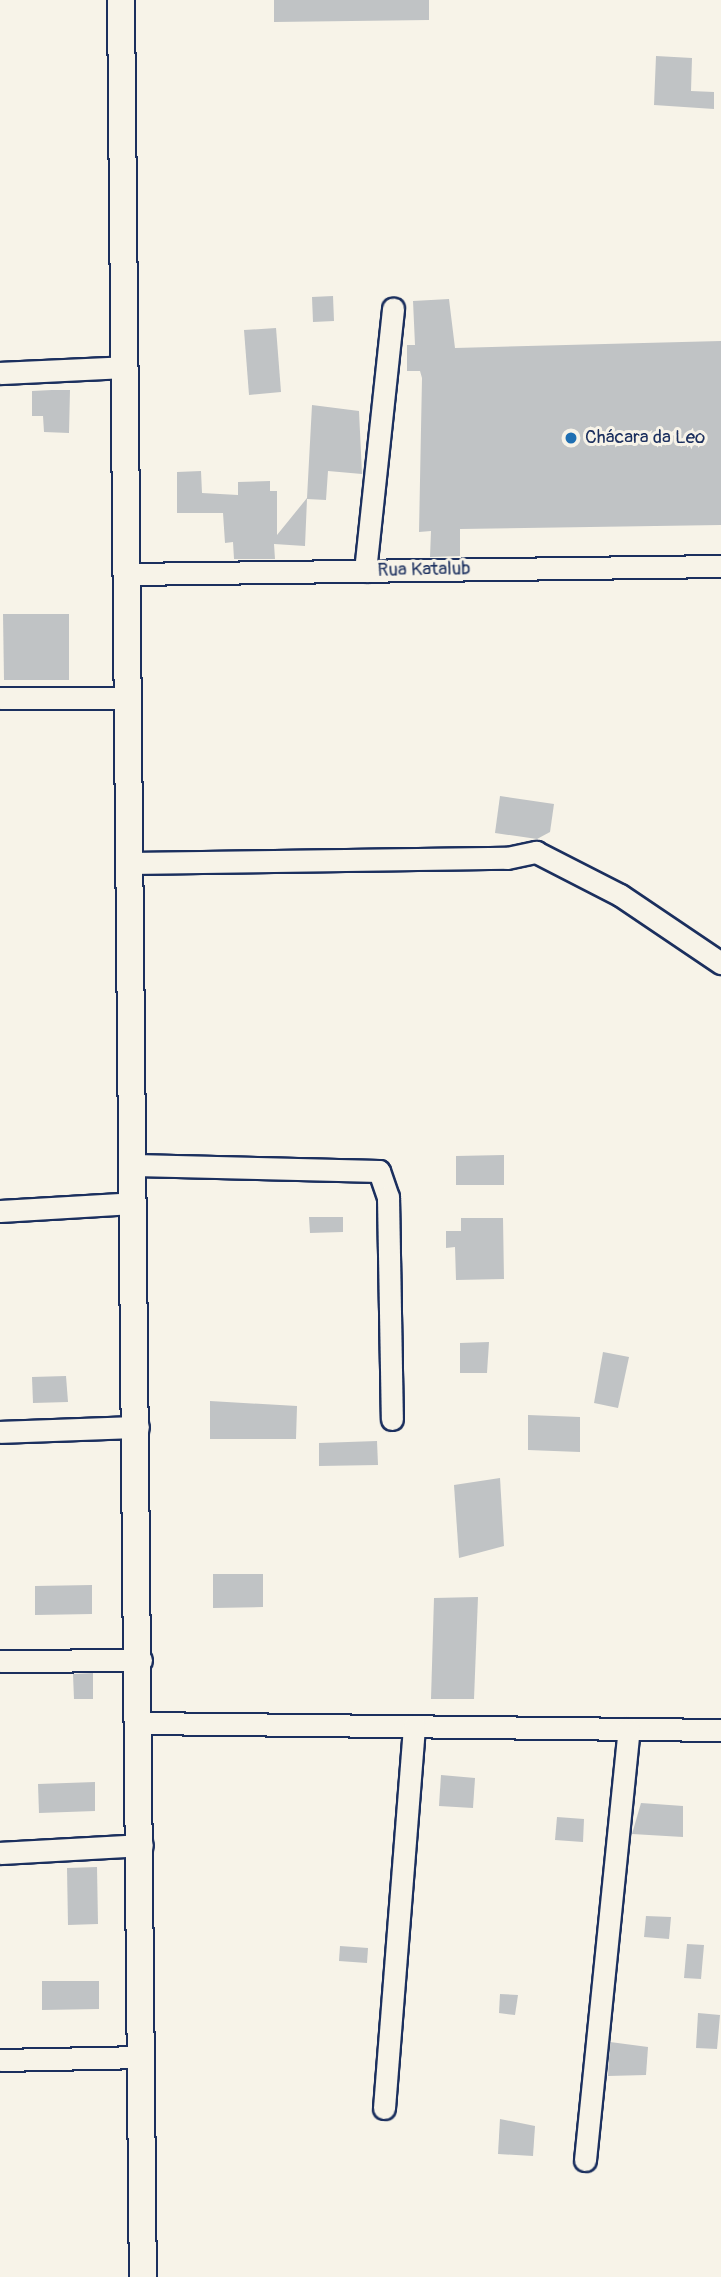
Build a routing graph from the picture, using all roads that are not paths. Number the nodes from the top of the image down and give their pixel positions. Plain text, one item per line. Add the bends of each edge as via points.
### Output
1 (121, 0) edge
2 (393, 308) dead end
3 (125, 367) junction
4 (0, 373) edge
5 (721, 566) edge
6 (365, 571) junction
7 (128, 574) junction
8 (0, 698) edge
9 (129, 698) junction
10 (130, 863) junction
11 (721, 963) edge
12 (135, 1165) junction
13 (133, 1203) junction
14 (0, 1211) edge
15 (392, 1419) dead end
16 (138, 1427) junction
17 (0, 1432) edge
18 (141, 1660) junction
19 (0, 1661) edge
20 (141, 1723) junction
21 (414, 1726) junction
22 (629, 1729) junction
23 (721, 1730) edge
24 (142, 1845) junction
25 (0, 1853) edge
26 (142, 2057) junction
27 (0, 2060) edge
28 (384, 2108) dead end
29 (585, 2160) dead end
30 (143, 2277) edge

1 - 3 main road
2 - 6 street
3 - 4 street
3 - 7 main road
5 - 6 street, Rua Katalub
6 - 7 street, Rua Katalub
7 - 9 main road
8 - 9 street
9 - 10 main road
10 - 11 street via 507,858 536,852 620,895
10 - 12 main road
12 - 13 main road
12 - 15 street via 379,1171 388,1197
13 - 14 street
13 - 16 main road
16 - 17 street
16 - 18 main road
18 - 19 street
18 - 20 main road
20 - 21 street
20 - 24 main road
21 - 22 street
21 - 28 street
22 - 23 street
22 - 29 street
24 - 25 street
24 - 26 main road
26 - 27 street
26 - 30 main road

